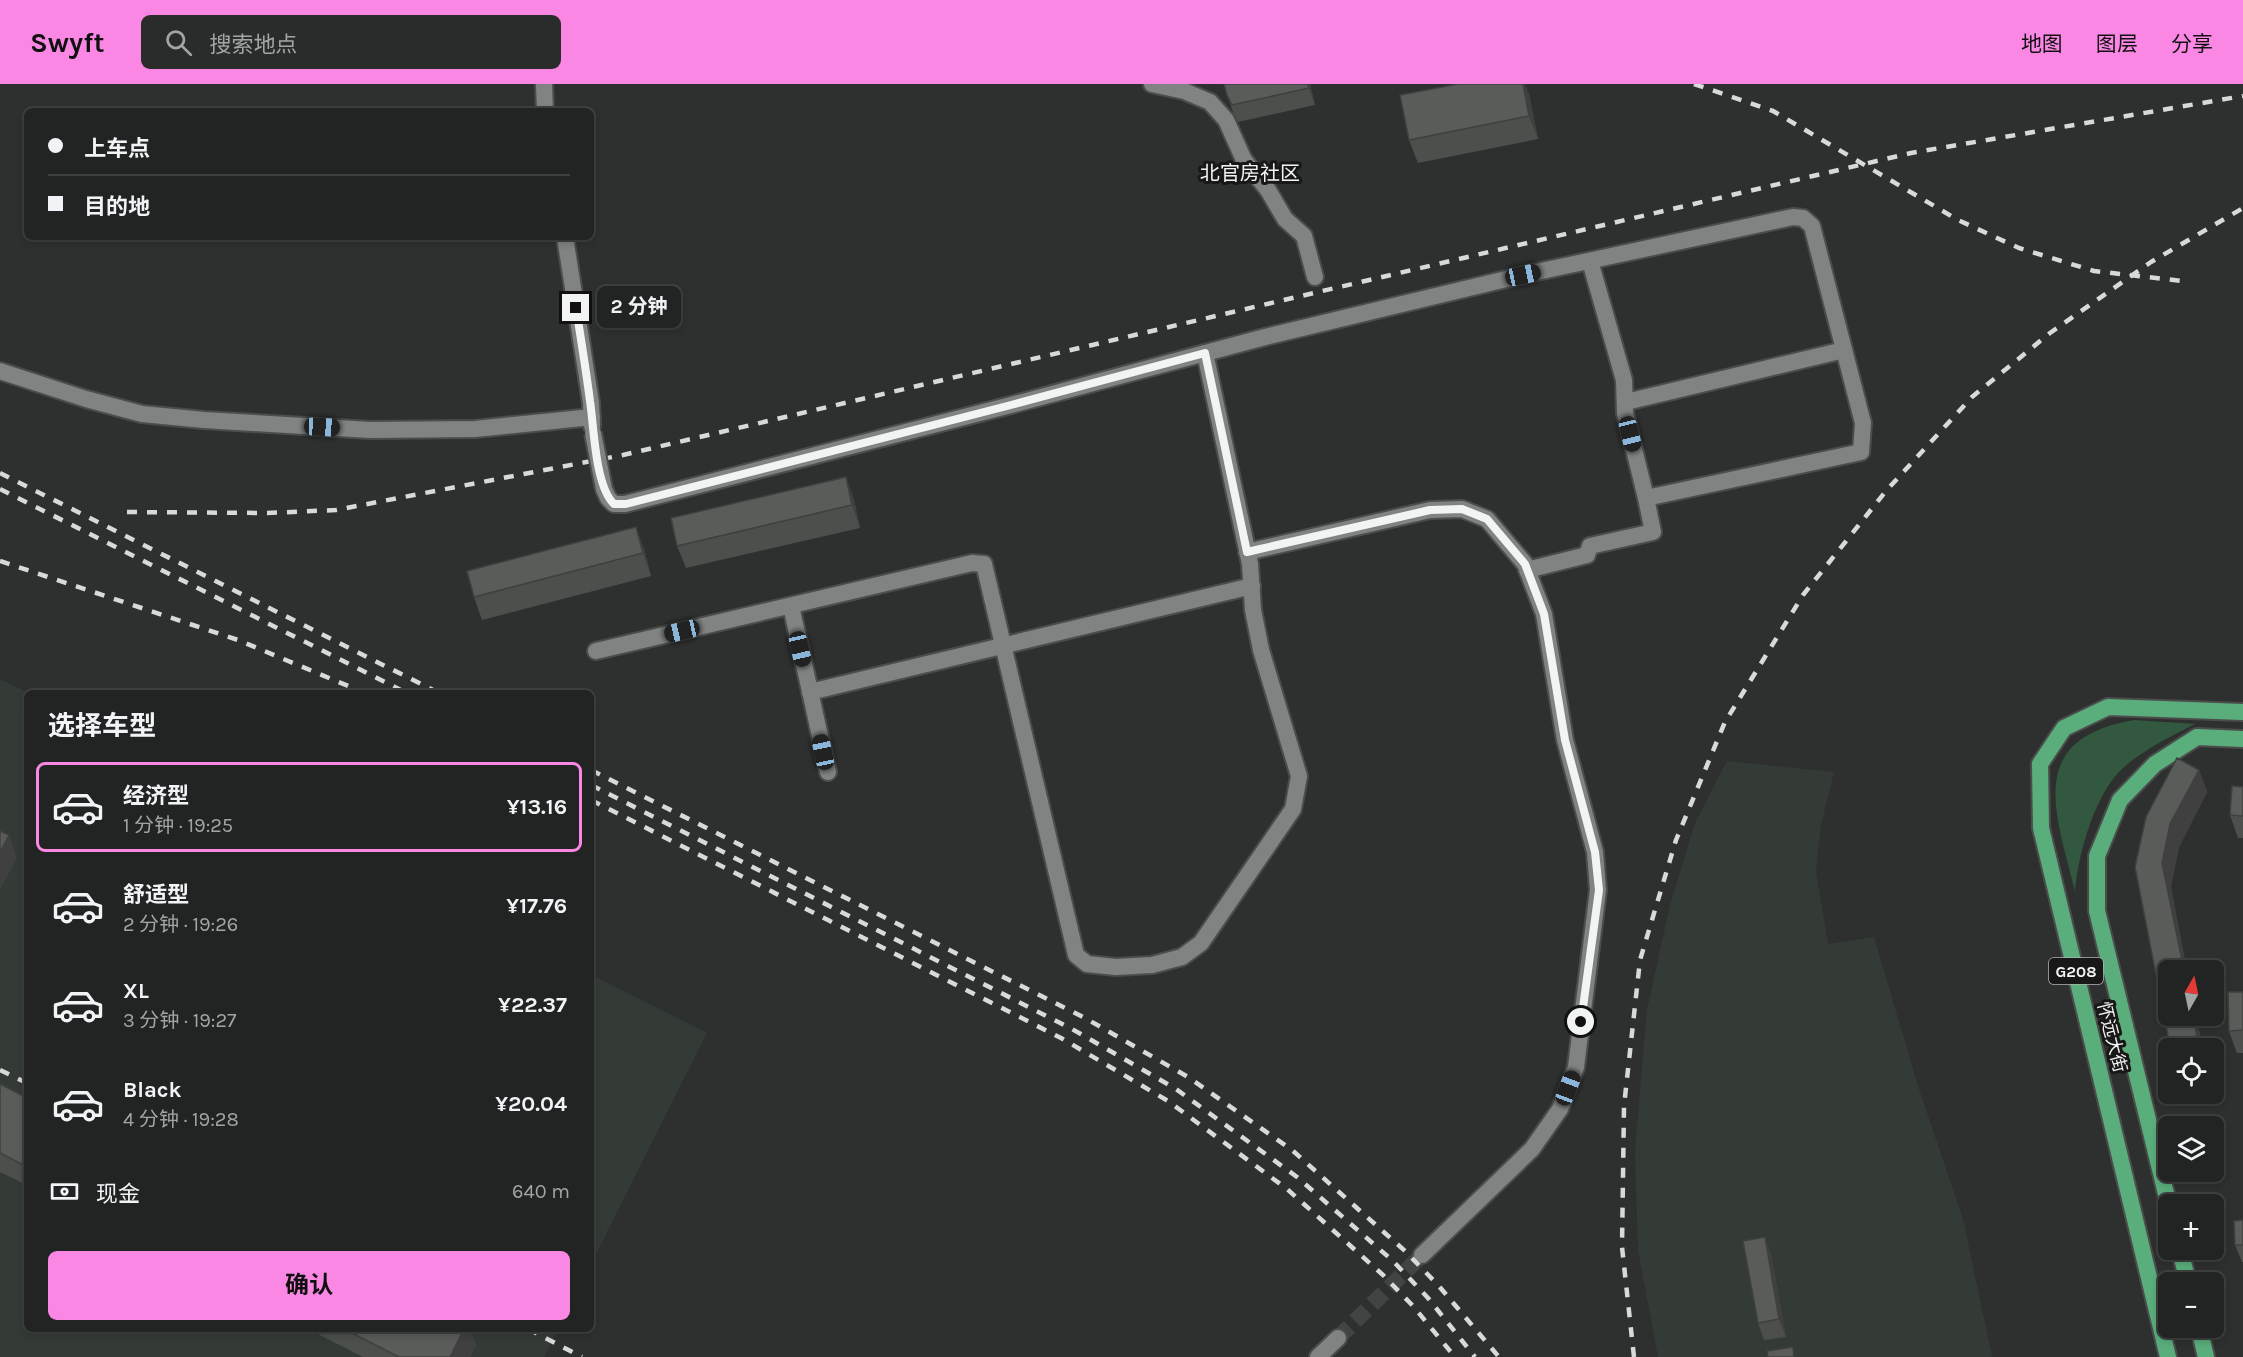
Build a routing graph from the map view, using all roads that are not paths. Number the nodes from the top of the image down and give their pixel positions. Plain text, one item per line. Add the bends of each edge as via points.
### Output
1 (544, 84) edge
2 (1152, 84) edge
3 (546, 108) edge
4 (565, 240) edge
5 (1590, 261) junction
6 (1315, 277) dead end
7 (1844, 350) junction
8 (1205, 353) junction
9 (0, 371) edge
10 (1626, 402) junction
11 (592, 425) junction
12 (1646, 498) junction
13 (1247, 552) junction
14 (1527, 570) junction
15 (1252, 586) junction
16 (791, 606) junction
17 (1004, 646) junction
18 (596, 651) dead end
19 (810, 692) junction
20 (2243, 712) edge
21 (2243, 739) edge
22 (828, 772) dead end
23 (2166, 1194) edge
24 (1422, 1255) tunnel mouth
25 (1338, 1338) tunnel mouth
26 (2201, 1338) edge
27 (1318, 1357) edge
28 (2168, 1357) edge
29 (2206, 1357) edge

1 - 3 street
2 - 6 street via 1210,102 1226,120 1244,160 1285,219 1304,236
4 - 11 street
5 - 7 street via 1803,218 1812,226
5 - 8 street
5 - 10 street via 1624,380
7 - 10 street
7 - 12 street via 1863,423 1861,452
8 - 11 street, bridge via 626,504 614,504 604,489
8 - 13 street
9 - 11 street via 142,414 204,420 370,430
10 - 12 street via 1625,413
12 - 14 street via 1653,532 1590,546 1587,555
13 - 14 street via 1430,510 1462,509 1487,519
13 - 15 street
14 - 24 street via 1544,614 1565,740 1595,852 1599,890 1576,1067 1560,1109 1532,1149
15 - 17 street
15 - 17 street via 1262,650 1299,776 1293,809 1201,942 1182,957 1152,965 1087,964 1076,955
16 - 17 street via 972,563 984,564
16 - 18 street
16 - 19 street
17 - 19 street
19 - 22 street
20 - 28 highway, 怀远大街 / G208 via 2108,707 2064,728 2040,764 2041,828
21 - 23 highway, 怀远大街 / G208 via 2196,736 2156,764 2120,800 2097,856 2097,912
25 - 27 street
26 - 29 highway

